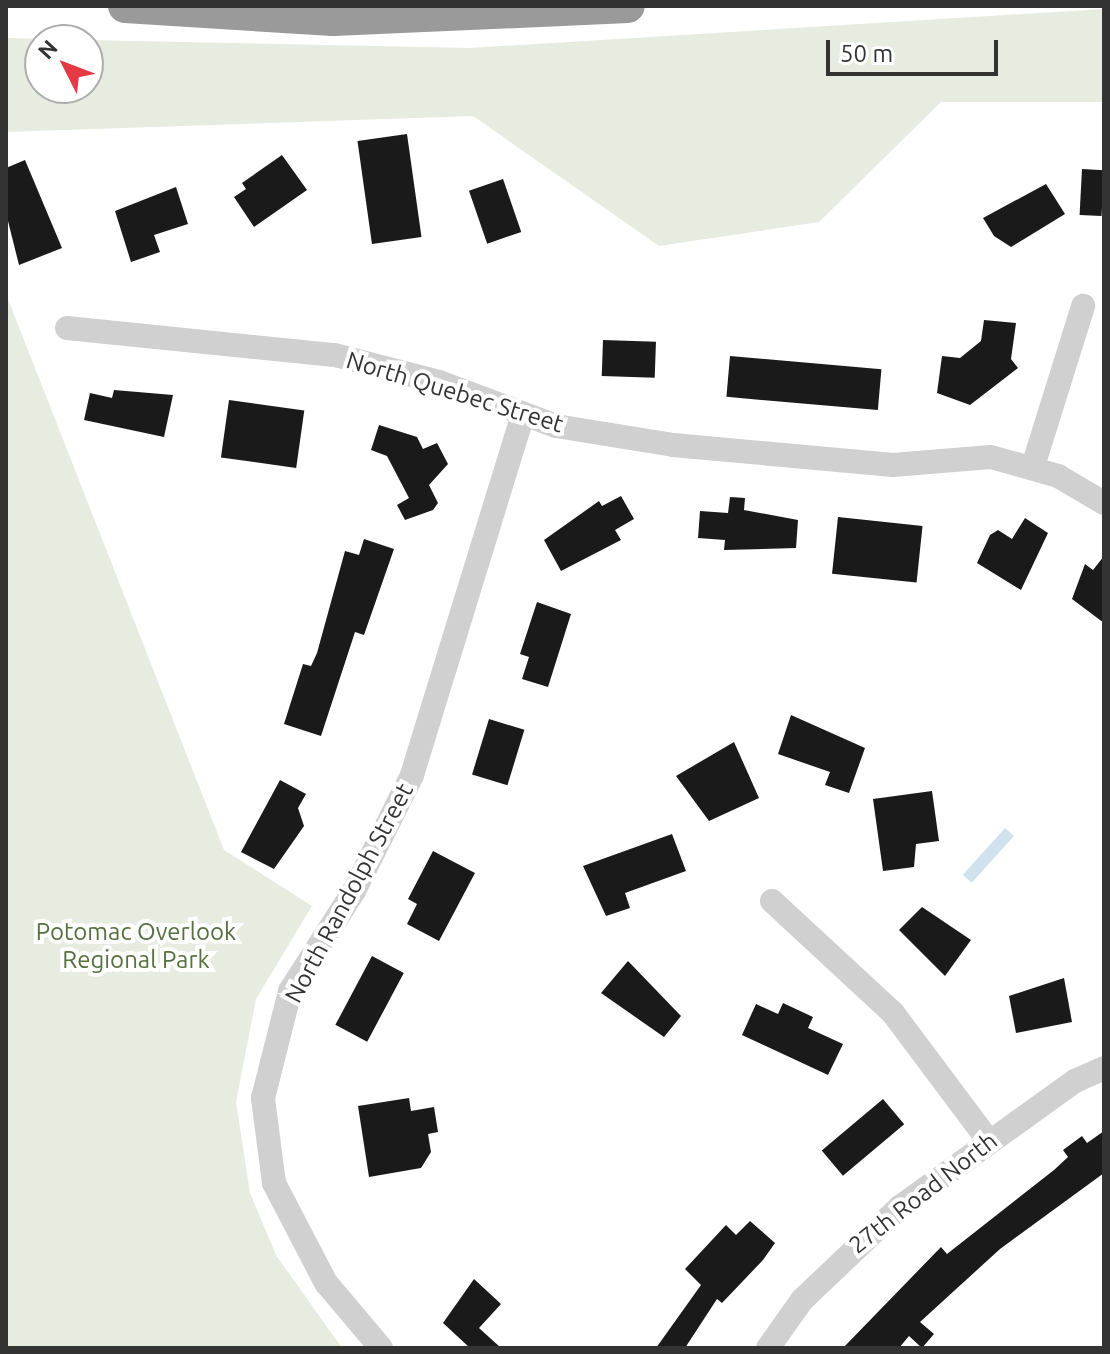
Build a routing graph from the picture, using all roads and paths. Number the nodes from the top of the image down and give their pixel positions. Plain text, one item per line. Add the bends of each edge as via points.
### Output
1 (125, 6) edge
2 (628, 6) edge
3 (1083, 306) dead end
4 (67, 328) dead end
5 (522, 417) junction
6 (1033, 466) junction
7 (1104, 503) edge
8 (772, 901) dead end
9 (1104, 1068) edge
10 (988, 1140) junction
11 (381, 1348) edge
12 (768, 1348) edge

1 - 2 highway via 333,19
3 - 6 street
4 - 5 street, North Quebec Street via 335,355 439,382
5 - 6 street, North Quebec Street via 673,445 893,465 991,457
5 - 11 street, North Randolph Street via 412,775 354,891 290,991 263,1098 274,1183 326,1283
6 - 7 street, North Quebec Street
8 - 10 street via 893,1013
9 - 10 street, 27th Road North
10 - 12 street, 27th Road North via 846,1253

